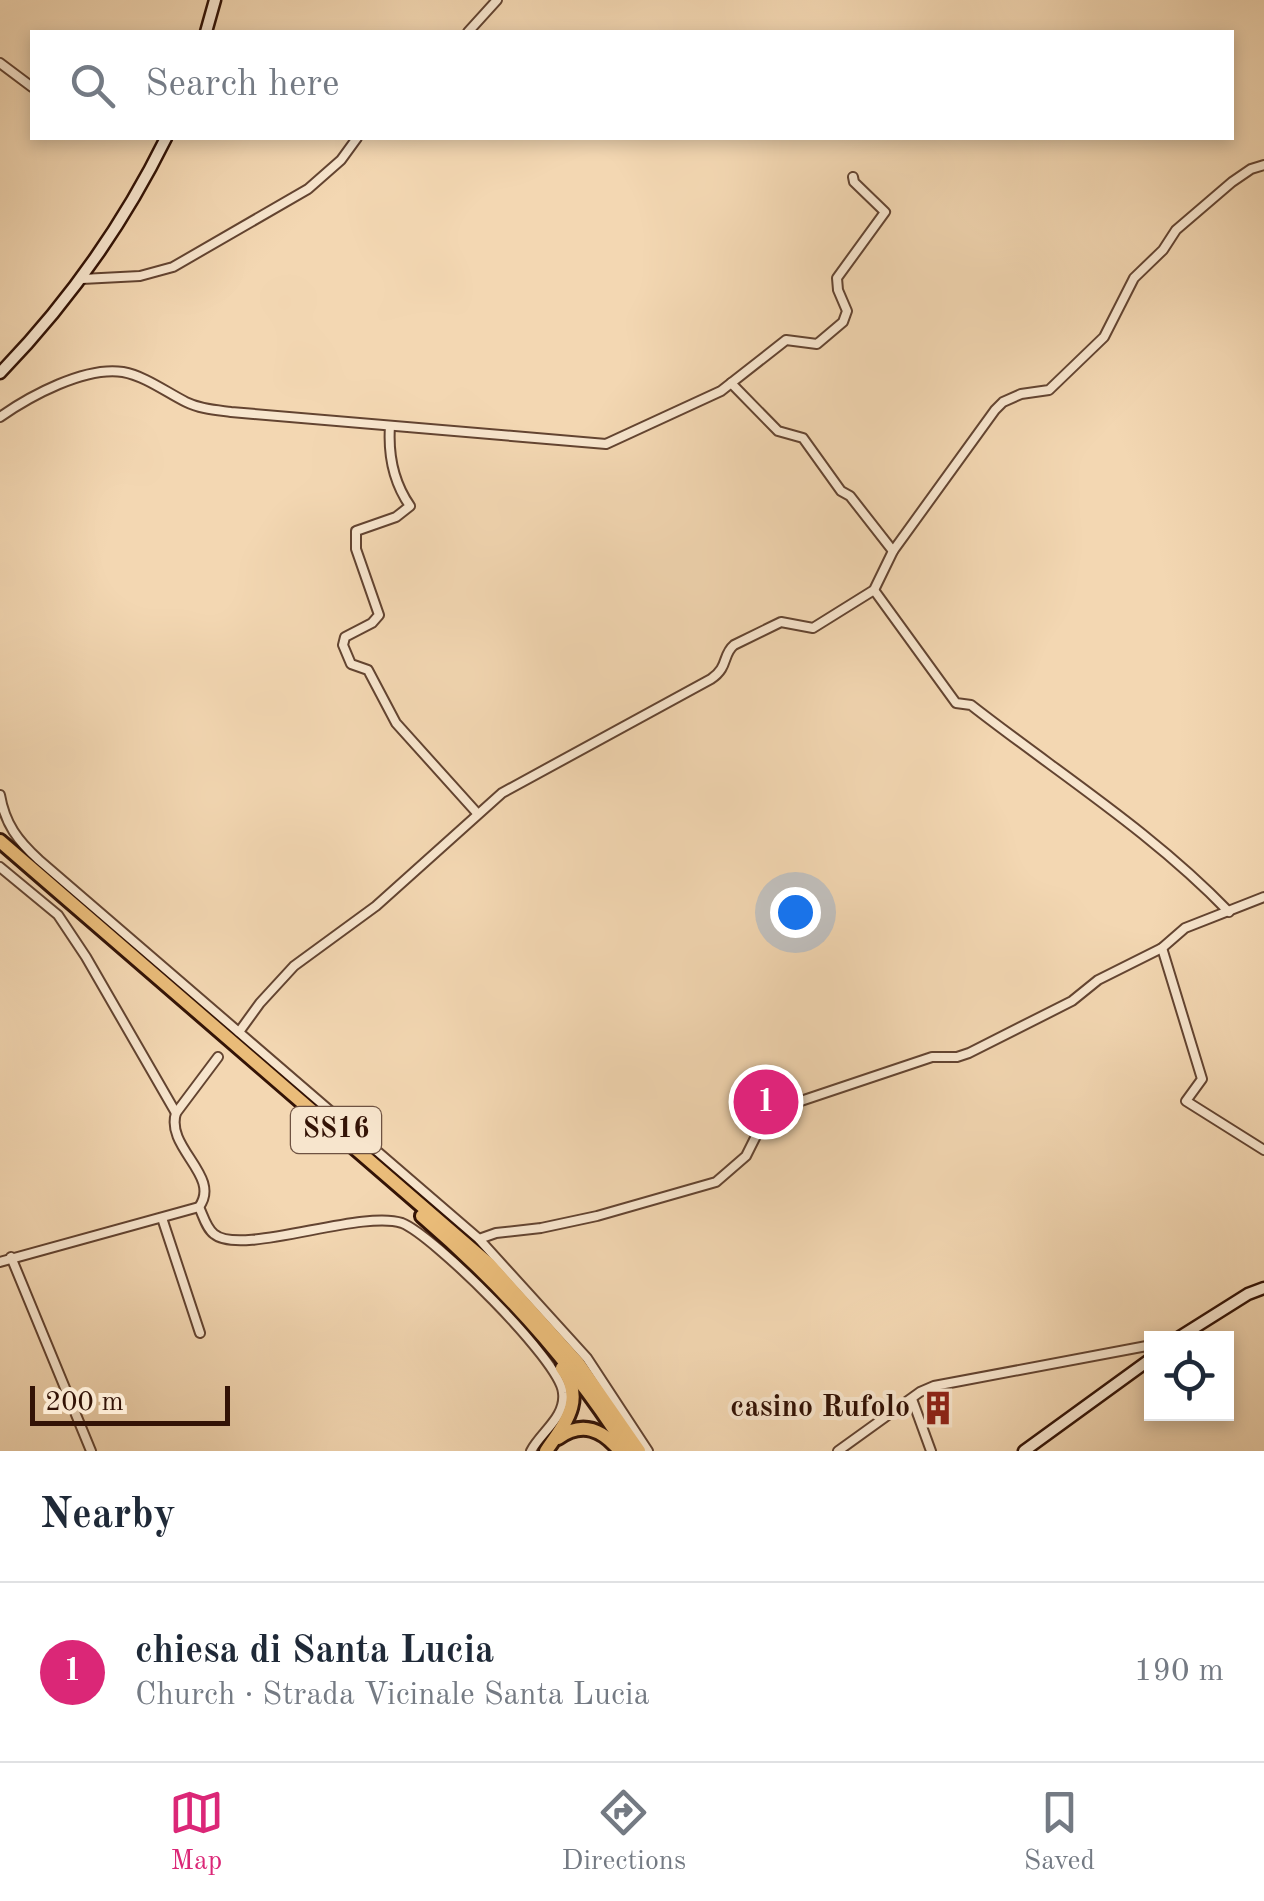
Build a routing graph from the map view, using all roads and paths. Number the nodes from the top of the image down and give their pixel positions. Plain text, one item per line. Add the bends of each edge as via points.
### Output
1 (215, 0) edge
2 (496, 0) edge
3 (207, 30) edge
4 (470, 30) edge
5 (0, 63) edge
6 (30, 86) edge
7 (165, 140) edge
8 (356, 140) edge
9 (1264, 165) edge
10 (852, 177) dead end
11 (82, 279) junction
12 (0, 374) edge
13 (732, 382) junction
14 (0, 417) edge
15 (390, 426) junction
16 (893, 550) junction
17 (874, 590) junction
18 (0, 795) edge
19 (477, 813) junction
20 (0, 841) edge
21 (0, 852) edge
22 (0, 867) edge
23 (1264, 897) edge
24 (1229, 912) junction
25 (1162, 948) junction
26 (239, 1032) junction
27 (218, 1058) dead end
28 (176, 1114) junction
29 (1264, 1150) edge
30 (199, 1207) junction
31 (162, 1218) junction
32 (479, 1239) junction
33 (11, 1257) junction
34 (0, 1262) edge
35 (1264, 1288) edge
36 (524, 1312) junction
37 (1189, 1331) edge
38 (200, 1333) dead end
39 (1144, 1347) edge
40 (1144, 1364) edge
41 (912, 1399) junction
42 (549, 1447) edge
43 (91, 1451) edge
44 (531, 1451) edge
45 (624, 1451) edge
46 (638, 1451) edge
47 (648, 1451) edge
48 (838, 1451) edge
49 (931, 1451) edge
50 (1024, 1451) edge

1 - 3 main road
2 - 4 street
5 - 6 street
7 - 11 main road
8 - 11 street via 308,189 173,267
9 - 16 street via 1232,182 1176,230 1134,278 1104,338 1049,390 1003,402
10 - 13 street via 884,212 837,278 846,318 818,344 786,340
11 - 12 main road
13 - 15 street via 606,444
13 - 16 street via 778,431 804,438
14 - 15 street via 76,378 123,372 202,408
15 - 19 street via 396,480 410,506 356,532 379,615 343,645 352,664 368,670 396,723
16 - 17 street
17 - 19 street via 813,628 781,622 734,645 726,666 711,679 528,777
17 - 24 street via 956,703 971,704 1158,843
18 - 26 street via 18,840
19 - 26 street via 376,906 294,966
20 - 46 highway, SS16 via 489,1264 578,1363
21 - 36 highway, SS16 via 452,1242
22 - 28 street via 58,915
23 - 24 street
24 - 25 street via 1185,928
25 - 29 street via 1202,1079 1186,1101
25 - 32 street via 957,1058 932,1058 777,1108 746,1156 716,1182 579,1221
26 - 32 street
27 - 28 street
28 - 30 street via 176,1135 205,1185
30 - 31 street
30 - 44 street via 220,1237 256,1239 391,1222 413,1230 492,1297 561,1382 559,1414
31 - 33 street
31 - 38 street
32 - 47 street via 586,1358
33 - 34 street
33 - 43 street
35 - 37 main road
36 - 42 highway via 573,1390 572,1412
36 - 45 highway, SS16
39 - 41 street via 934,1386
40 - 50 main road
41 - 48 street
41 - 49 street
42 - 45 highway via 583,1427

